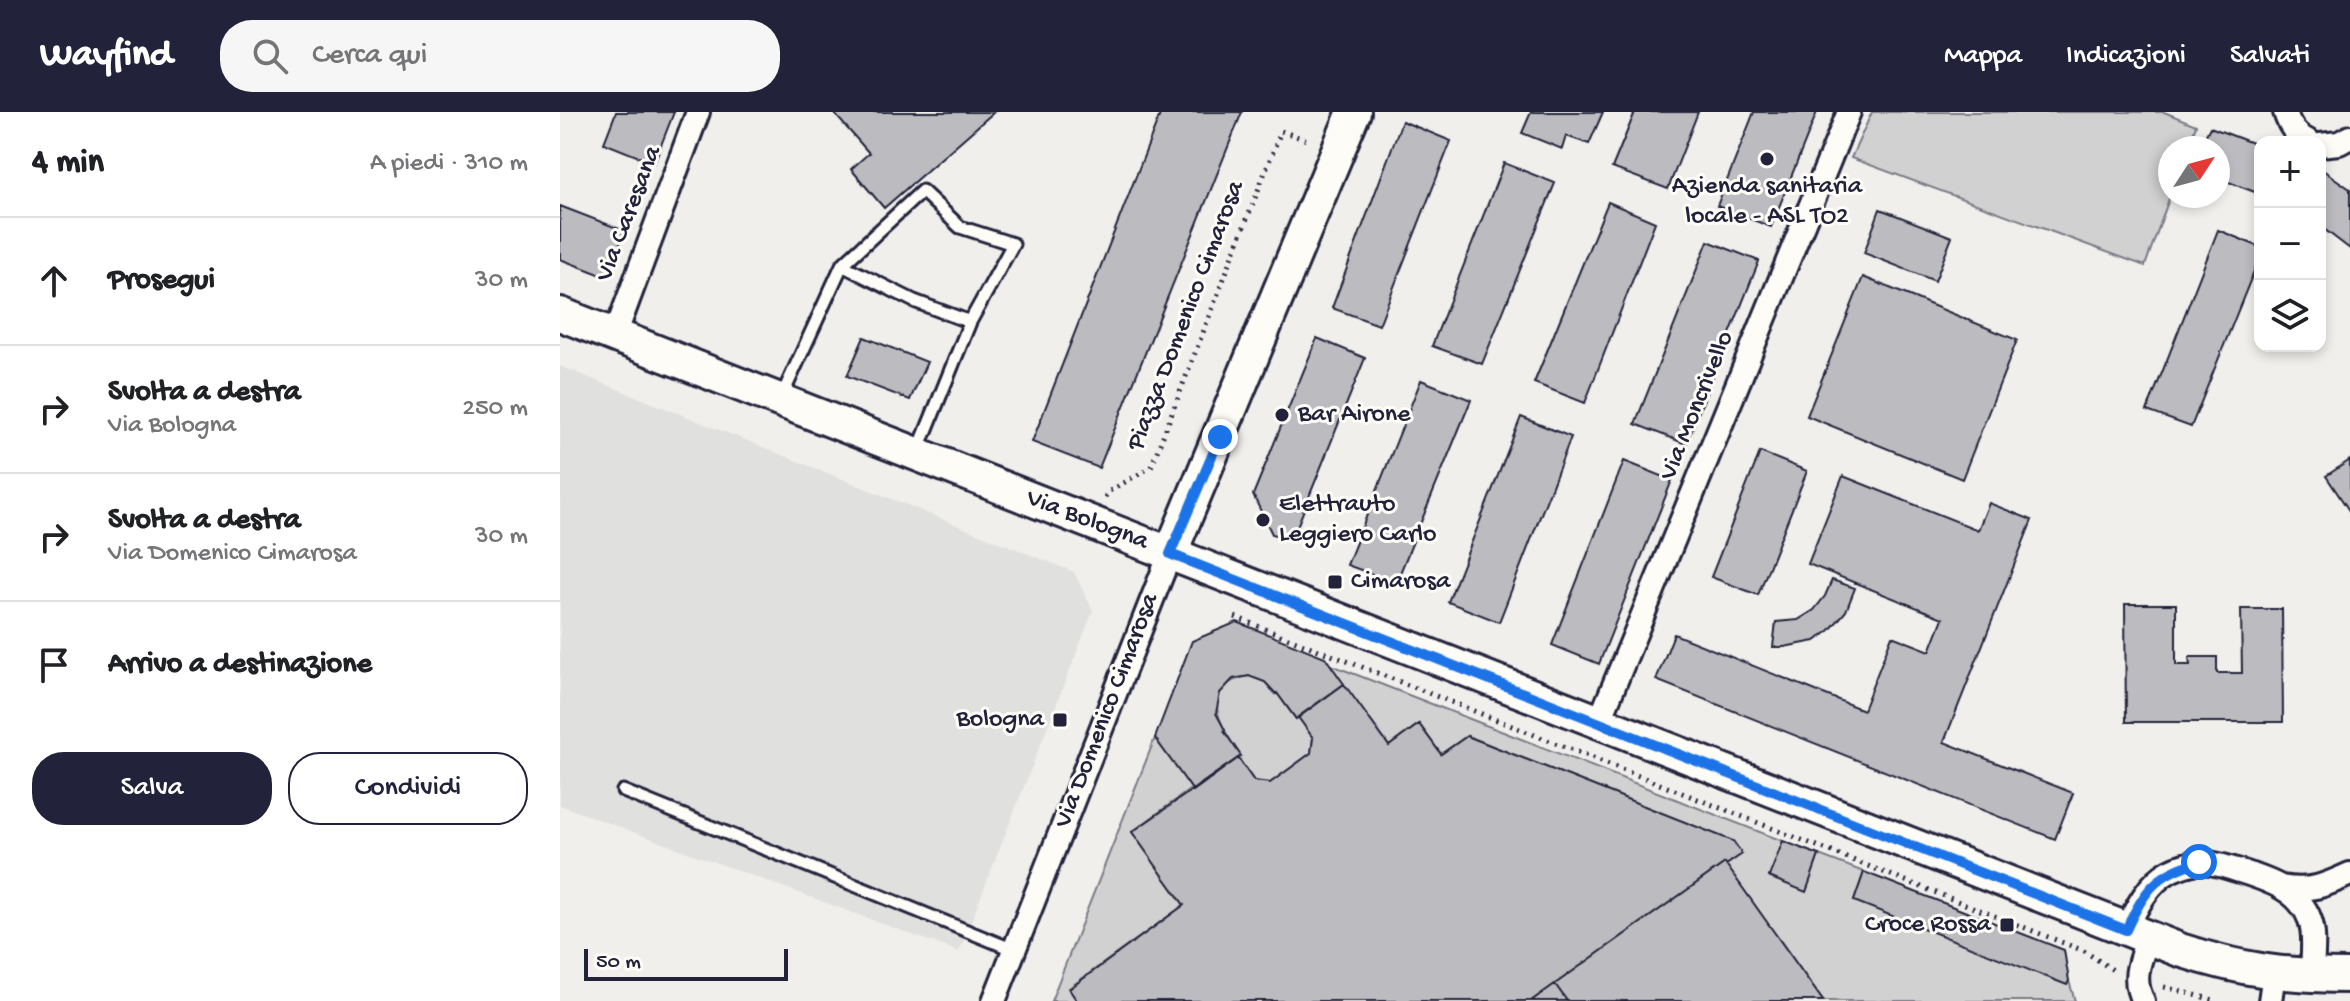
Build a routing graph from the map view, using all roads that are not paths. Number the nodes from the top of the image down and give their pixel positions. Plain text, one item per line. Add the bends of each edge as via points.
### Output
1 (698, 112) edge
2 (1354, 112) edge
3 (1849, 112) edge
4 (2283, 113) edge
5 (2300, 136) edge
6 (842, 265) junction
7 (560, 314) edge
8 (970, 322) junction
9 (615, 335) junction
10 (780, 400) junction
11 (917, 454) junction
12 (1170, 554) junction
13 (1599, 722) junction
14 (623, 791) dead end
15 (2350, 874) edge
16 (2281, 887) junction
17 (2126, 930) junction
18 (1014, 950) junction
19 (2334, 976) edge
20 (2272, 987) edge
21 (994, 1001) edge
22 (2143, 1001) edge

1 - 9 street, Via Caresana
2 - 12 main road, Via Domenico Cimarosa
3 - 13 street, Via Moncrivello
4 - 5 street
6 - 8 lane
6 - 8 lane via 922,191 960,227 1013,244
6 - 10 lane
7 - 9 main road, Via Bologna
8 - 11 lane
9 - 10 main road, Via Bologna
10 - 11 main road, Via Bologna
11 - 12 main road, Via Bologna
12 - 13 main road, Via Bologna
12 - 18 street, Via Domenico Cimarosa
13 - 17 main road, Via Bologna
14 - 18 lane
15 - 16 street via 2319,888
16 - 17 street via 2213,863 2184,866 2157,880
16 - 19 street via 2309,917
17 - 20 main road, Via Bologna
17 - 22 street via 2139,962 2136,979
18 - 21 street, Via Domenico Cimarosa
19 - 20 main road, Via Bologna

